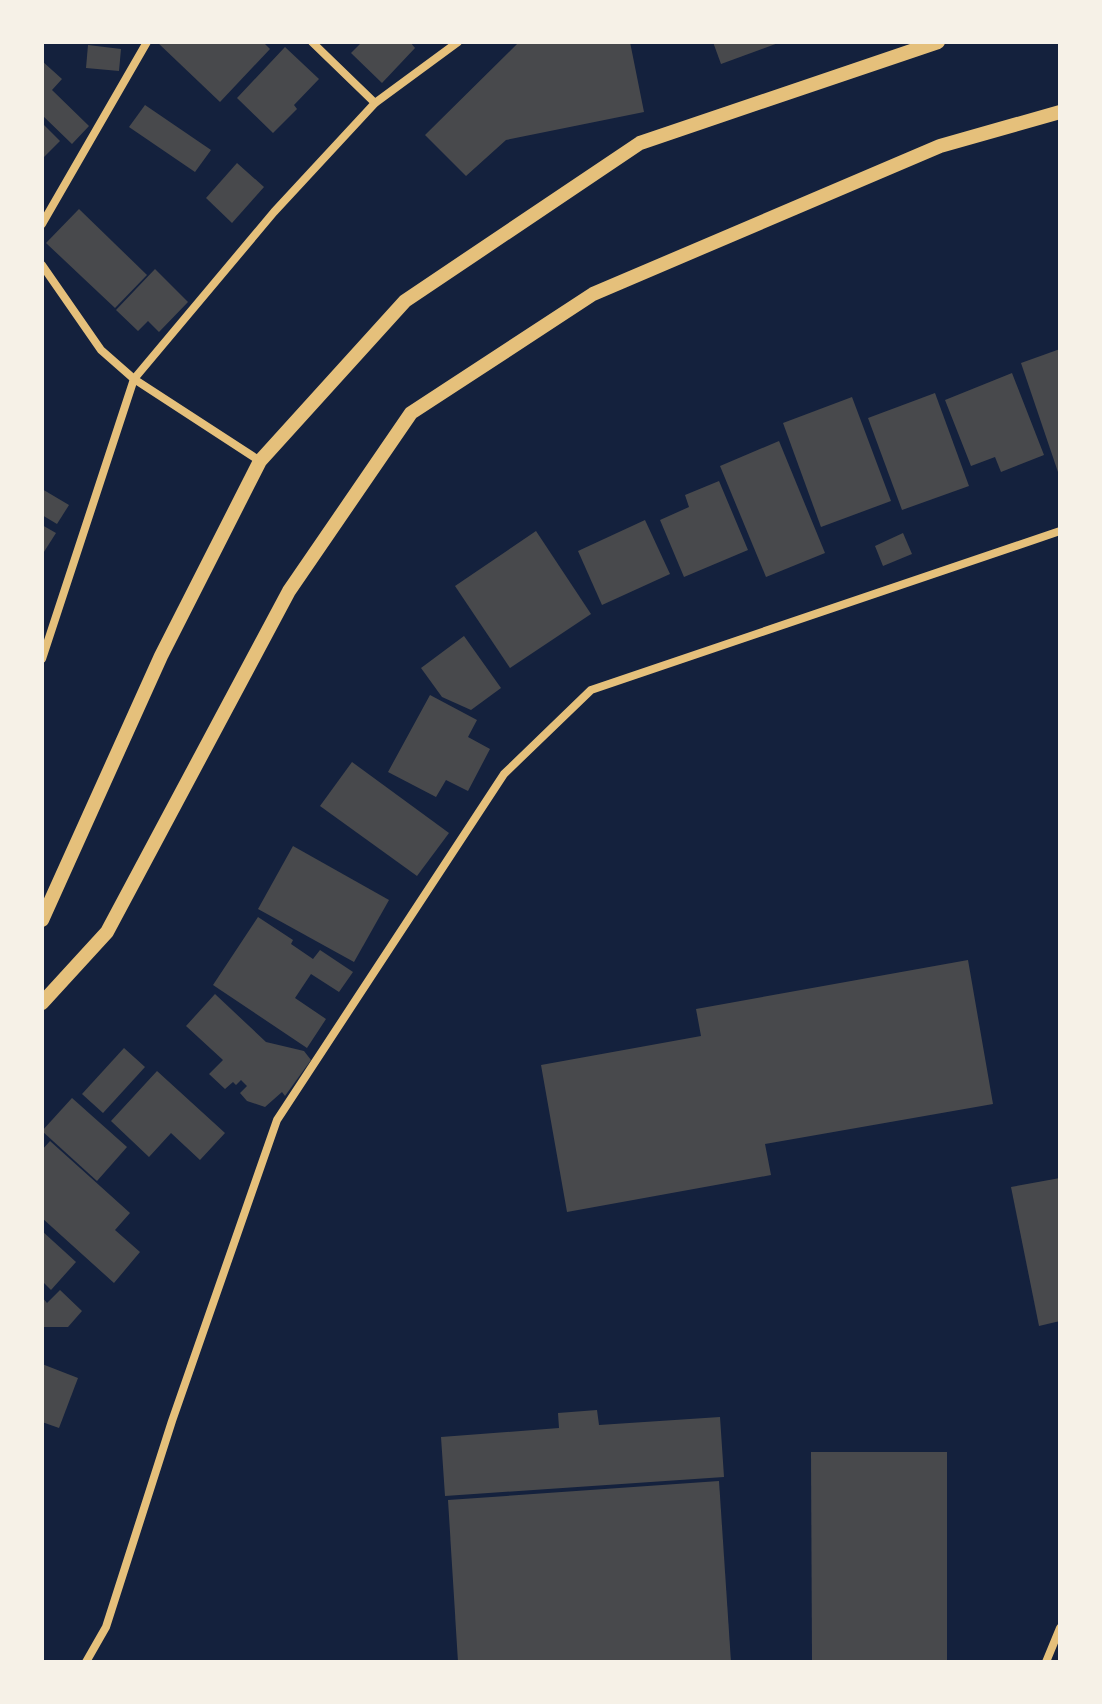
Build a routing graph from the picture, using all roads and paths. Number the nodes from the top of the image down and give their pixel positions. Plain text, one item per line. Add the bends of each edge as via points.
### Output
1 (147, 42) edge
2 (312, 42) edge
3 (458, 42) edge
4 (938, 42) edge
5 (375, 103) junction
6 (1060, 112) edge
7 (42, 224) edge
8 (42, 265) edge
9 (134, 379) junction
10 (260, 461) junction
11 (1060, 531) edge
12 (42, 659) edge
13 (46, 898) edge
14 (42, 920) edge
15 (42, 1003) edge
16 (1060, 1628) edge
17 (86, 1662) edge
18 (1046, 1662) edge

1 - 7 street
2 - 5 street
3 - 5 street
4 - 10 street via 640,143 405,301
5 - 9 street via 274,212
6 - 15 street via 940,146 593,294 411,413 289,591 107,932
8 - 9 street via 101,350
9 - 10 street
9 - 12 street
10 - 13 street
11 - 17 street via 591,690 504,774 277,1120 106,1627
13 - 14 street
16 - 18 street

